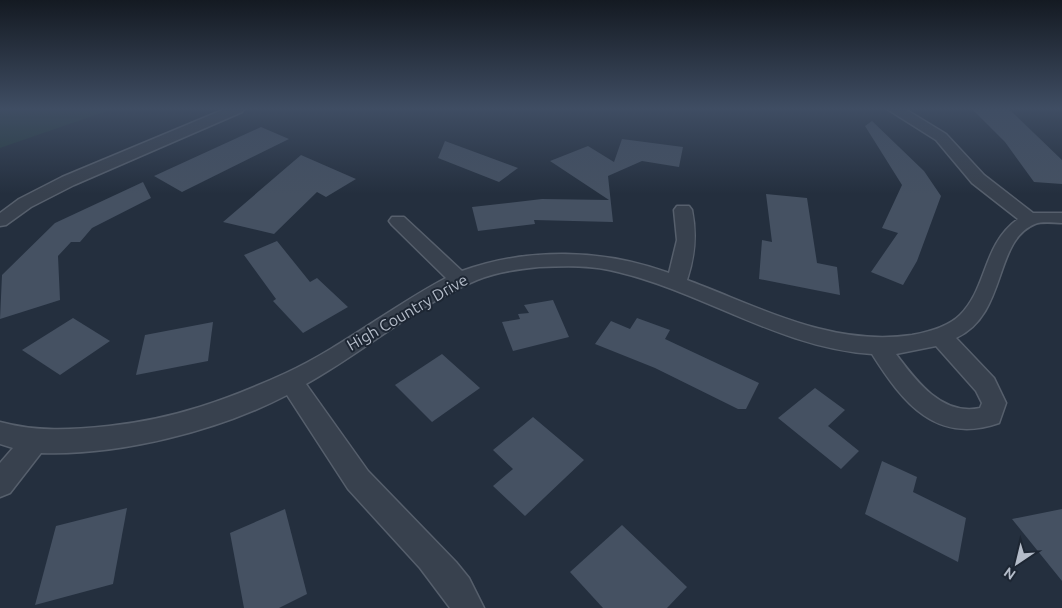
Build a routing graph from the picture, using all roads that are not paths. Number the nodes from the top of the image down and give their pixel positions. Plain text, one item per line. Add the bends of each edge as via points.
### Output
1 (170, 137) edge
2 (942, 137) edge
3 (684, 210) dead end
4 (1062, 218) edge
5 (1029, 219) junction
6 (0, 221) edge
7 (398, 222) dead end
8 (459, 279) junction
9 (675, 284) junction
10 (940, 336) junction
11 (879, 346) junction
12 (291, 382) junction
13 (0, 433) edge
14 (34, 442) junction
15 (0, 484) edge
16 (468, 608) edge

1 - 6 street via 68,181
2 - 5 street via 978,179
3 - 9 street via 688,239
4 - 5 street
5 - 10 street, High Country Drive via 1002,244 983,300 975,312 965,323
7 - 8 street
8 - 9 street, High Country Drive via 502,265 580,260 619,266
8 - 12 street, High Country Drive
9 - 11 street, High Country Drive via 807,334
10 - 11 street, High Country Drive via 917,343
10 - 11 street via 985,385 994,403 990,416 976,421 952,418 925,405 901,382
12 - 14 street, High Country Drive via 227,410 172,426 129,435
12 - 16 street via 358,479 440,564
13 - 14 street, High Country Drive
14 - 15 street

